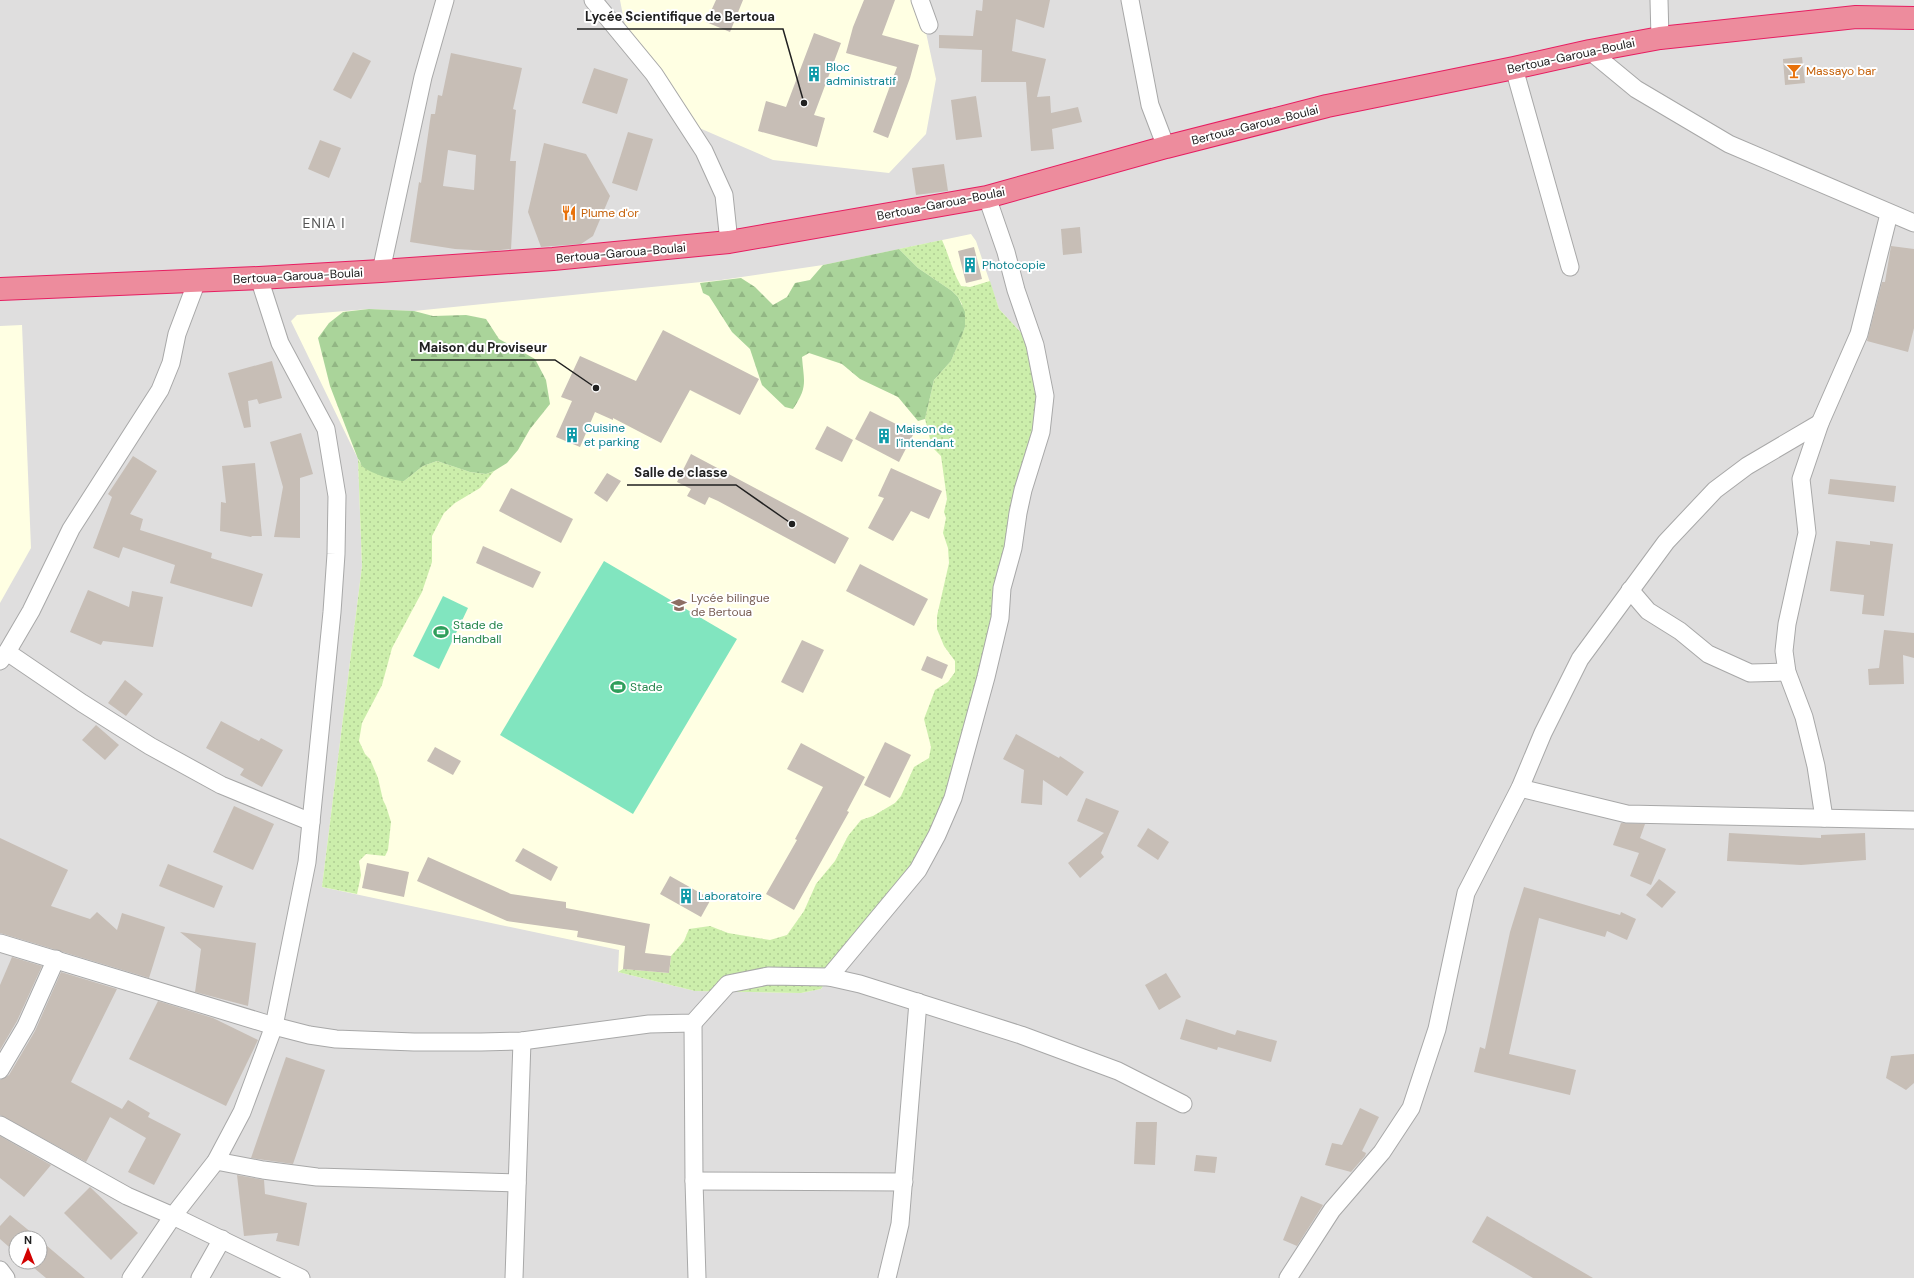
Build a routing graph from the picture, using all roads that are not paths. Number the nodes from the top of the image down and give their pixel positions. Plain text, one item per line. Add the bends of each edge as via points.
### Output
1 (445, 0) edge
2 (593, 0) edge
3 (920, 0) edge
4 (1130, 0) edge
5 (1659, 0) edge
6 (1914, 18) edge
7 (929, 25) dead end
8 (1660, 38) junction
9 (1590, 51) junction
10 (1514, 68) junction
11 (1166, 147) junction
12 (987, 197) junction
13 (1889, 214) junction
14 (1914, 223) edge
15 (729, 242) junction
16 (1570, 267) dead end
17 (381, 271) junction
18 (259, 278) junction
19 (197, 281) junction
20 (0, 289) edge
21 (1820, 423) junction
22 (1630, 590) junction
23 (4, 657) edge
24 (1787, 672) junction
25 (1520, 788) junction
26 (1824, 818) junction
27 (1914, 820) edge
28 (311, 822) junction
29 (0, 943) edge
30 (56, 959) junction
31 (829, 978) junction
32 (918, 1002) junction
33 (693, 1023) junction
34 (274, 1026) junction
35 (522, 1041) junction
36 (0, 1070) edge
37 (1183, 1104) dead end
38 (0, 1125) edge
39 (216, 1161) junction
40 (694, 1181) junction
41 (904, 1182) junction
42 (517, 1183) junction
43 (174, 1216) junction
44 (222, 1239) junction
45 (0, 1270) edge
46 (6, 1278) edge
47 (131, 1278) edge
48 (200, 1278) edge
49 (301, 1278) edge
50 (514, 1278) edge
51 (697, 1278) edge
52 (887, 1278) edge
53 (1288, 1278) edge

1 - 17 street via 423,77
2 - 15 street via 654,74 704,151 724,195
3 - 7 street
4 - 11 street via 1150,105
5 - 8 street
6 - 8 highway, Bertoua-Garoua-Boulai via 1856,17
8 - 9 highway, Bertoua-Garoua-Boulai
9 - 10 highway, Bertoua-Garoua-Boulai
9 - 13 street via 1636,89 1729,144
10 - 11 highway, Bertoua-Garoua-Boulai via 1327,106
10 - 16 street
11 - 12 highway, Bertoua-Garoua-Boulai
12 - 15 highway, Bertoua-Garoua-Boulai
12 - 31 street via 1035,345 1045,396 1041,432 1020,505 1013,548 1002,588 1000,618 986,677 953,798 918,870
13 - 14 street
13 - 21 street via 1859,334
15 - 17 highway, Bertoua-Garoua-Boulai via 553,259
17 - 18 highway, Bertoua-Garoua-Boulai
18 - 19 highway, Bertoua-Garoua-Boulai
18 - 28 street via 280,343 326,429 337,496 332,612
19 - 20 highway, Bertoua-Garoua-Boulai
19 - 23 street via 177,334 171,364 160,390 71,529 31,611
21 - 22 street via 1747,466 1715,490 1666,542
21 - 24 street via 1801,479 1807,532 1787,624 1784,651
22 - 24 street via 1648,611 1680,630 1708,654 1750,673
22 - 25 street via 1580,658
23 - 28 street via 220,785
24 - 26 street via 1804,717 1816,766
25 - 26 street via 1627,814
25 - 53 street via 1466,893 1438,1029 1411,1108 1382,1152 1332,1210
26 - 27 street
28 - 34 street via 307,862
29 - 30 street
30 - 34 street
30 - 36 street via 26,1026
31 - 32 street via 860,984
31 - 33 street via 768,976 728,984
32 - 37 street via 1021,1035 1118,1071
32 - 41 street
33 - 35 street via 634,1026
33 - 40 street
34 - 35 street via 309,1035 336,1038 414,1042
34 - 39 street via 242,1112
35 - 42 street
38 - 43 street via 127,1196
39 - 42 street via 318,1177
39 - 43 street
40 - 41 street
40 - 51 street
41 - 52 street via 900,1224
42 - 50 street
43 - 44 street
43 - 47 street
44 - 48 street
44 - 49 street
45 - 46 street

